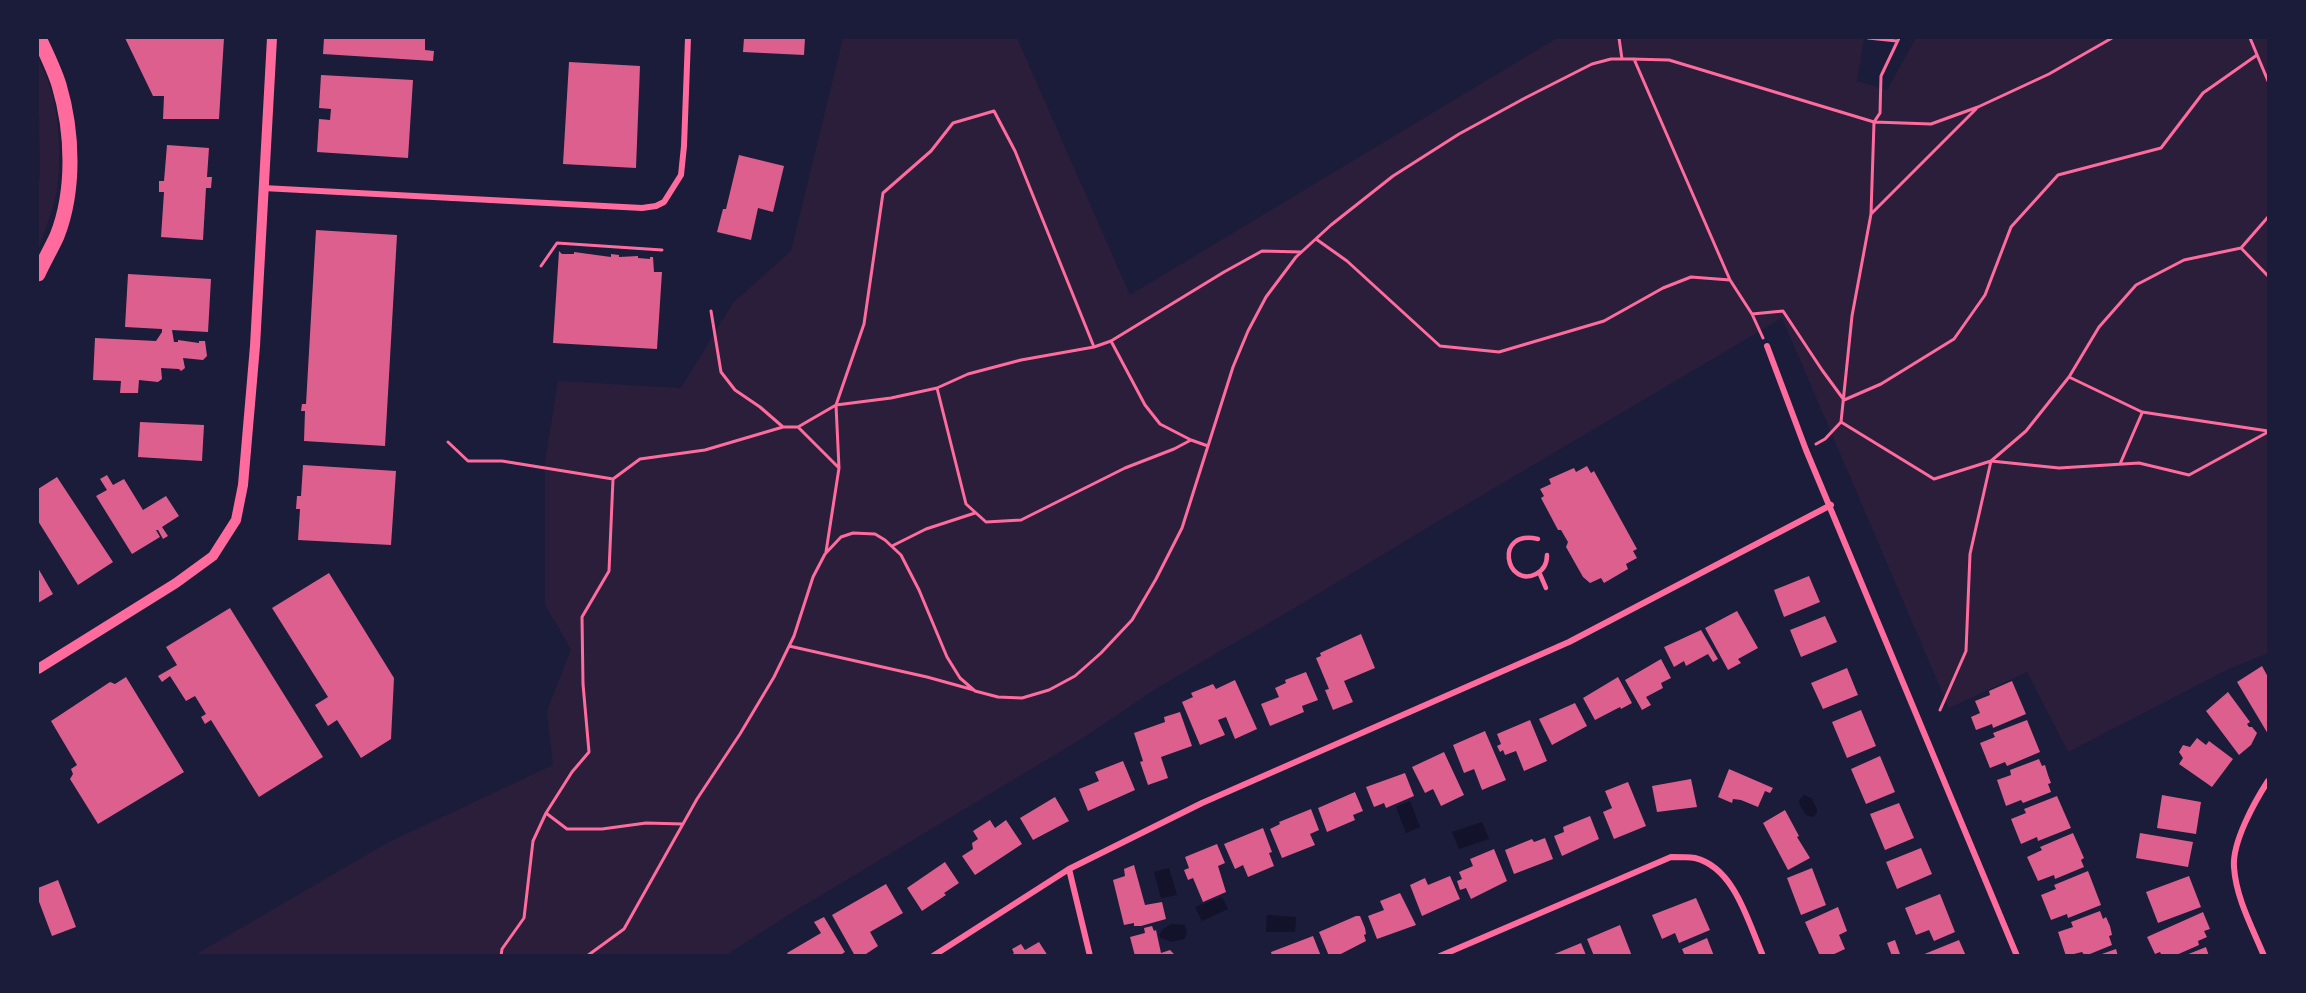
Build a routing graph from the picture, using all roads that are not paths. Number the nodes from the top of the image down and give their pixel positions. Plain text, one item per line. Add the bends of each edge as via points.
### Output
1 (39, 38) edge
2 (272, 38) edge
3 (688, 38) edge
4 (262, 188) junction
5 (38, 274) edge
6 (1767, 346) road end
7 (1831, 505) junction
8 (1538, 539) dead end
9 (1547, 555) dead end
10 (1539, 572) junction
11 (1546, 588) dead end
12 (38, 669) edge
13 (2268, 781) edge
14 (1069, 869) junction
15 (933, 956) edge
16 (1090, 956) edge
17 (1440, 956) edge
18 (1763, 956) edge
19 (2017, 956) edge
20 (2264, 956) edge

1 - 5 highway via 64,106 70,174 57,235
2 - 4 street
3 - 4 street via 681,175 664,202 656,206
4 - 12 street via 255,346 243,485 236,520 213,556
6 - 7 street
7 - 14 street via 1569,642 1202,803
7 - 19 street
8 - 10 lane via 1516,541 1508,558 1518,574 1531,576
9 - 10 lane
10 - 11 lane
13 - 20 street via 2252,806 2233,864 2238,891
14 - 15 street
14 - 16 street
17 - 18 street via 1671,856 1696,858 1721,872 1739,901

